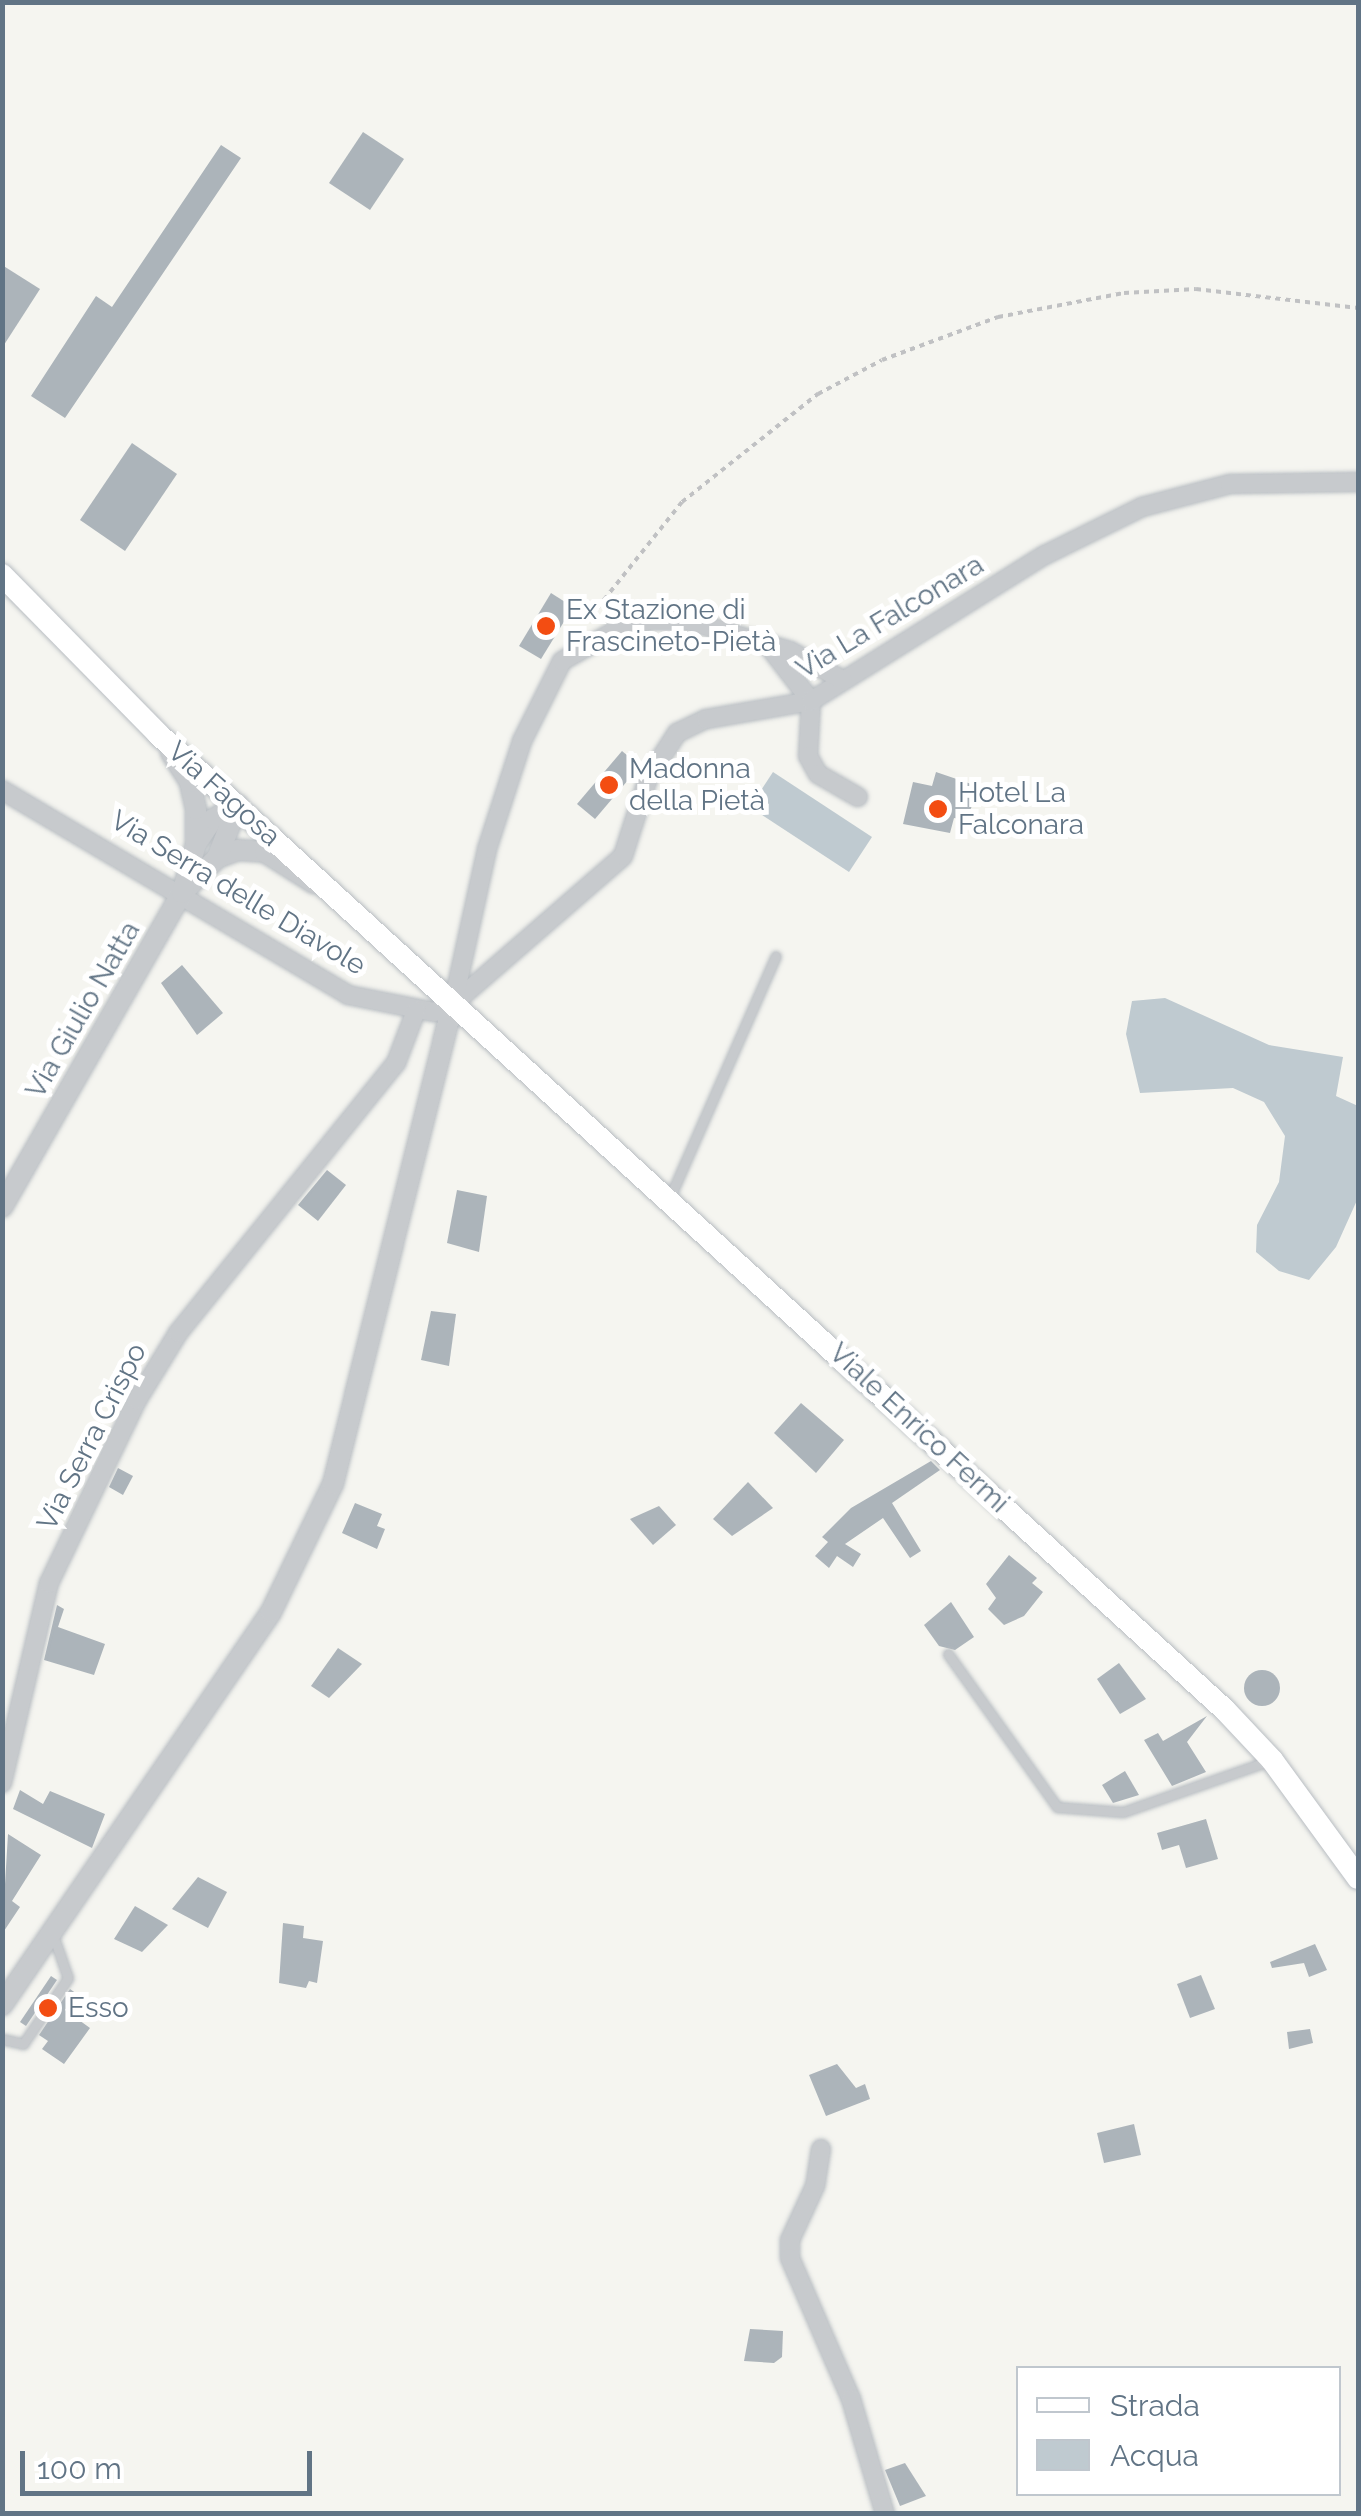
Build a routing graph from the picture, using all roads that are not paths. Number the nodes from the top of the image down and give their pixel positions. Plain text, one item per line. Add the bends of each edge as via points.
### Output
1 (1358, 482) edge
2 (2, 574) edge
3 (768, 645) junction
4 (843, 680) junction
5 (811, 701) junction
6 (158, 734) junction
7 (2, 790) edge
8 (858, 797) dead end
9 (238, 805) junction
10 (196, 844) junction
11 (217, 858) junction
12 (327, 890) junction
13 (182, 893) junction
14 (776, 956) dead end
15 (453, 1004) junction
16 (416, 1010) junction
17 (669, 1200) junction
18 (2, 1207) edge
19 (948, 1654) dead end
20 (1272, 1760) junction
21 (2, 1783) edge
22 (1358, 1878) edge
23 (52, 1933) junction
24 (2, 2005) edge
25 (2, 2040) edge
26 (821, 2149) dead end
27 (885, 2514) edge

1 - 4 street, Via La Falconara via 1230,484 1142,508 1045,555
2 - 6 main road, Via Fagosa
3 - 4 street
3 - 5 street
3 - 15 street via 718,626 650,620 613,632 562,662 522,741 487,848
4 - 5 street, Via La Falconara
5 - 8 street via 808,756 818,774
5 - 15 street, Via La Falconara via 706,719 677,733 648,778 632,846
6 - 9 main road, Via Fagosa
6 - 10 street via 190,782
7 - 13 street, Via Serra delle Diavole
9 - 10 street via 214,818
9 - 11 street
9 - 12 main road, Via Fagosa
10 - 13 street
11 - 12 street via 238,850 265,852
11 - 13 street
12 - 15 main road, Via Fagosa
13 - 16 street, Via Serra delle Diavole via 348,995
13 - 18 street, Via Giulio Natta
14 - 17 lane
15 - 16 street, Via Serra delle Diavole
15 - 17 main road, Viale Enrico Fermi
15 - 23 street via 333,1484 272,1612
16 - 21 street, Via Serra Crispo via 396,1063 178,1333 137,1400 49,1583
17 - 20 main road, Viale Enrico Fermi
19 - 20 lane via 1057,1807 1123,1812
20 - 22 main road, Viale Enrico Fermi
23 - 24 street
23 - 25 lane via 68,1978 23,2044
26 - 27 street via 790,2258 851,2399

